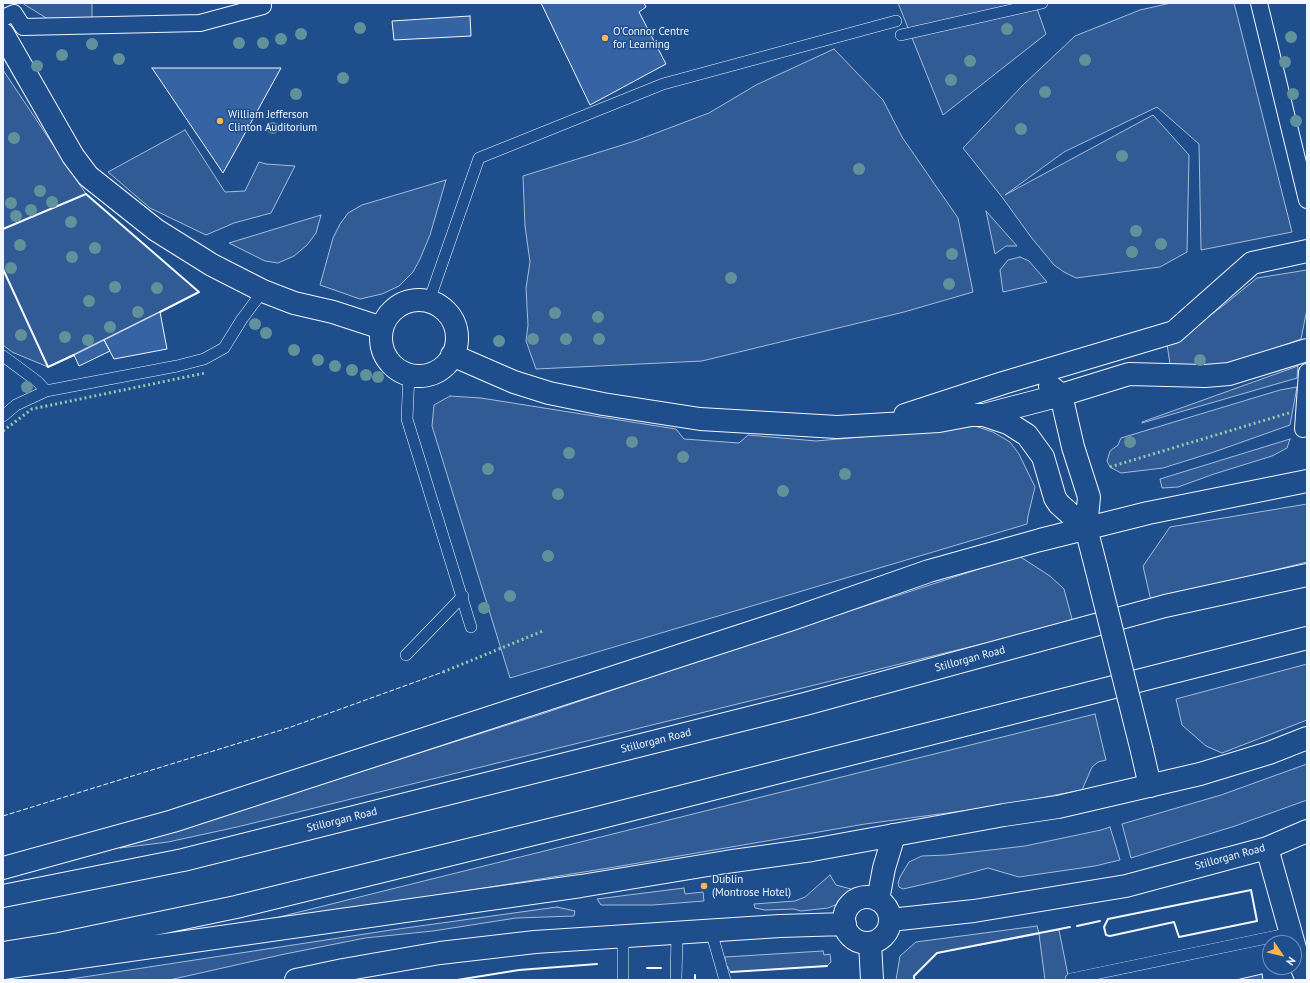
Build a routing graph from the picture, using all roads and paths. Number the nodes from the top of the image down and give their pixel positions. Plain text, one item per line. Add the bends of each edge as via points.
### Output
1 (1042, 3) edge
2 (1259, 3) edge
3 (263, 6) dead end
4 (3, 18) edge
5 (896, 21) dead end
6 (3, 34) edge
7 (901, 35) dead end
8 (1307, 200) edge
9 (1307, 251) edge
10 (263, 291) junction
11 (429, 301) junction
12 (382, 328) junction
13 (1307, 350) edge
14 (452, 355) junction
15 (3, 356) edge
16 (1307, 372) edge
17 (410, 374) junction
18 (1035, 374) junction
19 (46, 391) junction
20 (1061, 395) junction
21 (984, 415) junction
22 (3, 416) edge
23 (875, 425) junction
24 (1303, 429) dead end
25 (1307, 481) edge
26 (1086, 528) junction
27 (1307, 575) edge
28 (462, 596) junction
29 (471, 627) dead end
30 (1307, 638) edge
31 (406, 655) dead end
32 (1307, 738) edge
33 (1150, 786) junction
34 (1307, 831) edge
35 (894, 835) junction
36 (1267, 848) junction
37 (3, 868) edge
38 (3, 896) edge
39 (878, 900) junction
40 (890, 920) junction
41 (845, 924) junction
42 (711, 931) junction
43 (1291, 933) junction
44 (676, 934) junction
45 (623, 937) junction
46 (870, 943) junction
47 (3, 953) edge
48 (3, 968) edge
49 (343, 975) edge
50 (1071, 979) edge
51 (296, 980) edge
52 (623, 980) edge
53 (676, 980) edge
54 (725, 980) edge
55 (872, 980) edge
56 (1307, 980) edge

1 - 7 lane
2 - 8 street
3 - 4 street via 200,23 23,27 14,13
5 - 11 lane via 663,84 479,158
6 - 10 main road via 73,156 88,176 156,230 212,265
9 - 18 main road via 1252,263 1174,332
10 - 12 main road
10 - 19 lane via 224,348 204,359
11 - 12 main road via 414,300 403,303 386,317
11 - 14 main road via 446,311 452,321 456,332 456,344
12 - 17 main road via 383,352 398,370
13 - 20 main road via 1229,374 1129,374
14 - 17 main road via 442,368 434,372 426,375
14 - 23 main road via 514,382 549,393 603,404 700,419 837,427
15 - 19 lane
16 - 24 street
17 - 28 lane via 407,419
18 - 20 main road
18 - 23 main road
19 - 22 lane via 16,405
20 - 21 main road
20 - 26 main road via 1088,497
21 - 23 main road
21 - 26 main road via 1008,423 1027,435 1043,457 1059,504
25 - 26 main road
26 - 33 main road, bridge
26 - 37 main road via 929,571 792,619 173,821
27 - 38 main road, Stillorgan Road via 1165,606 805,704 183,860
28 - 29 lane
28 - 31 lane
30 - 47 main road via 244,905
32 - 33 main road via 1269,753
33 - 35 main road via 1058,807
34 - 36 main road, Stillorgan Road
35 - 39 main road
35 - 48 main road via 581,886
36 - 40 main road, Stillorgan Road via 1126,886 974,911
36 - 43 main road
39 - 40 main road via 885,906
39 - 41 main road via 864,898 851,904 847,910
40 - 46 main road via 887,932 877,941
41 - 42 main road
41 - 46 main road via 851,936 864,943
42 - 44 main road
42 - 54 lane
43 - 50 lane
43 - 56 main road
44 - 45 main road
44 - 53 lane
45 - 49 main road via 519,944 440,953
45 - 52 lane
46 - 55 main road
49 - 51 main road

